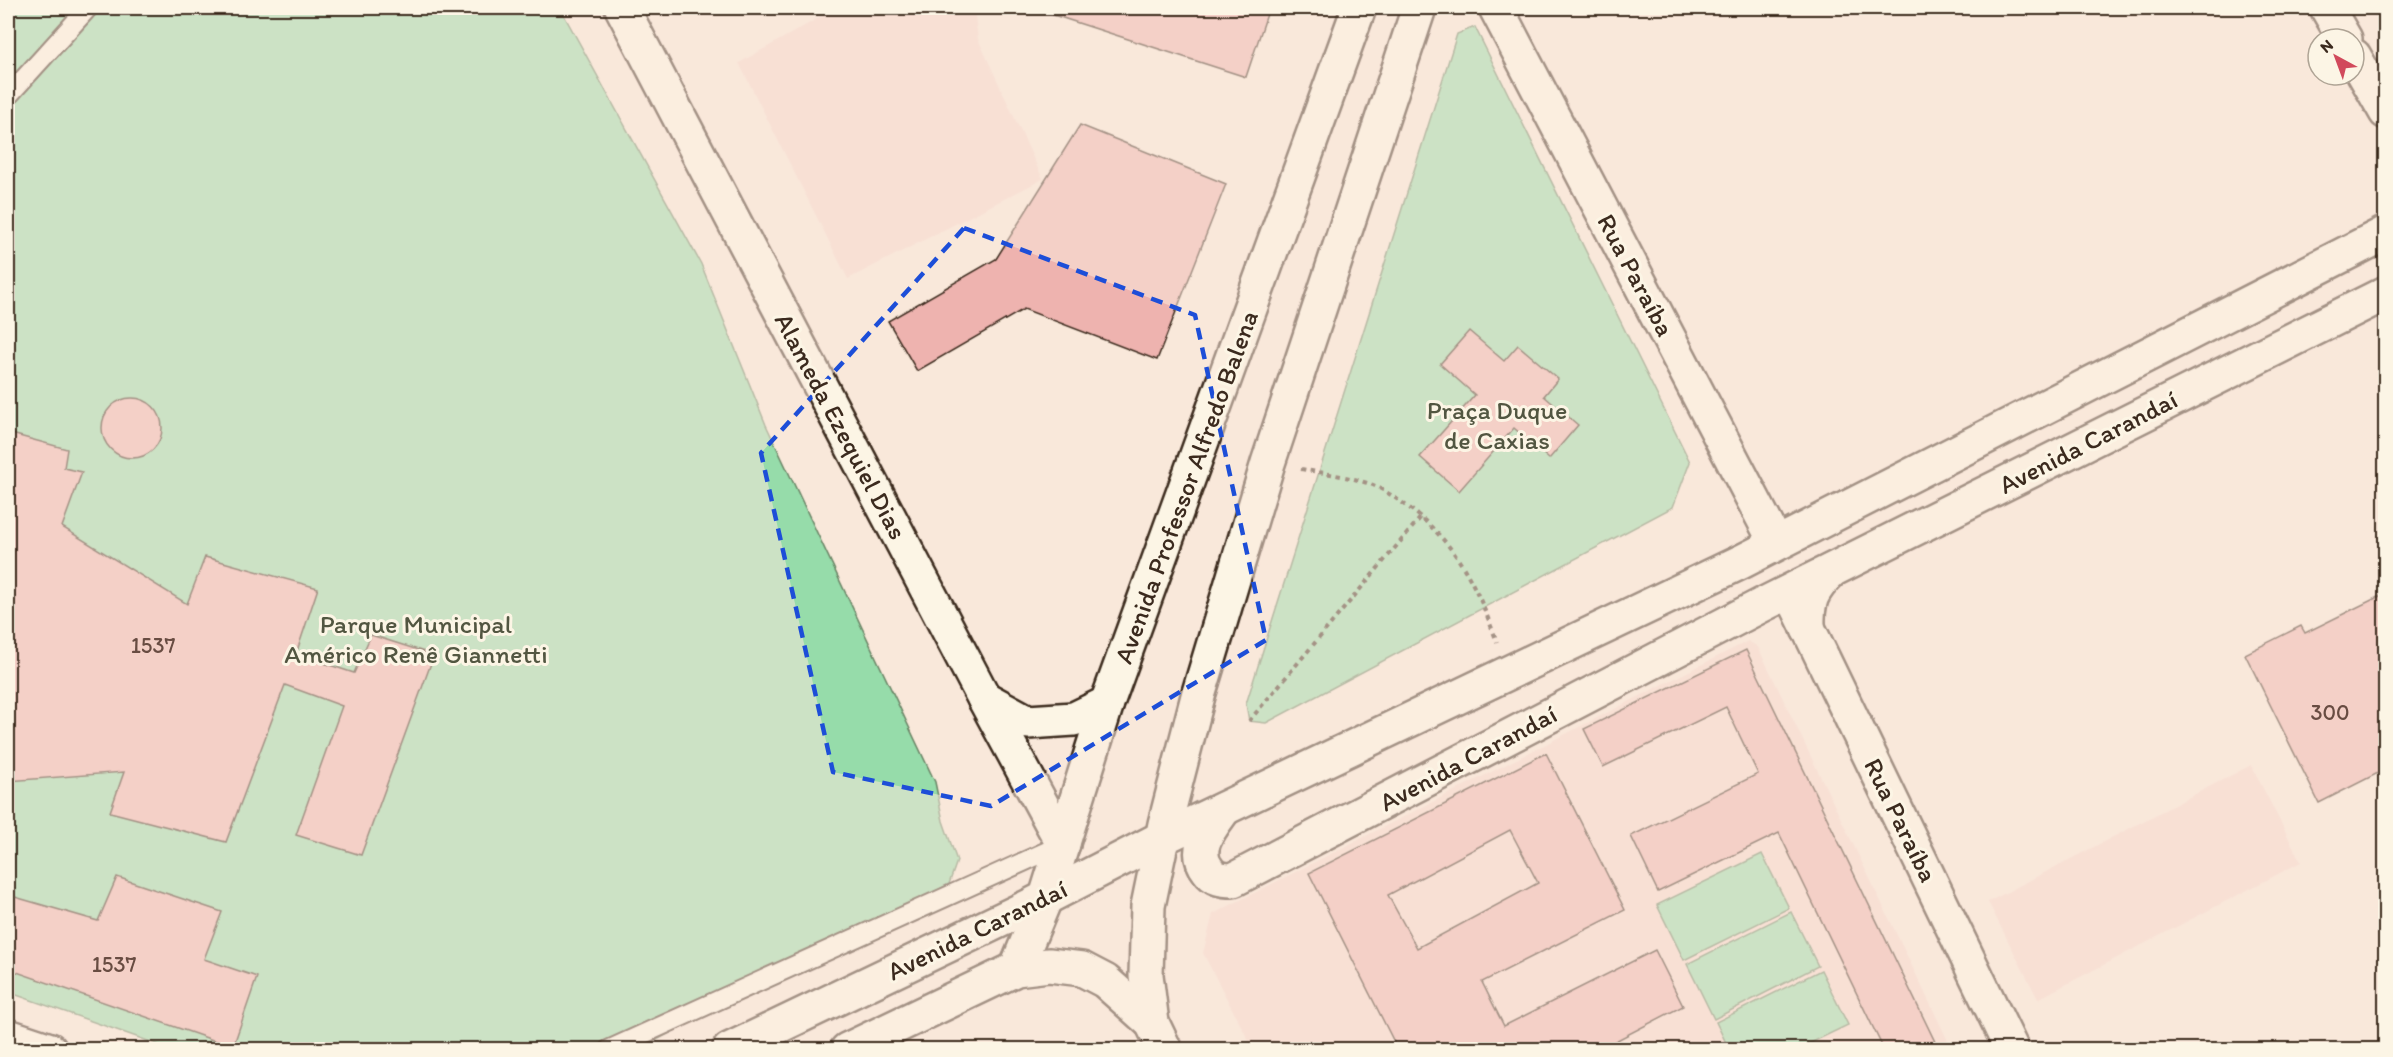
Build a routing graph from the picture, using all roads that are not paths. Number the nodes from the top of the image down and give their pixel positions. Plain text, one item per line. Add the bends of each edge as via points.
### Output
1 (88, 8) edge
2 (622, 8) edge
3 (1359, 8) edge
4 (1419, 8) edge
5 (1496, 8) edge
6 (2327, 8) edge
7 (2338, 27) edge
8 (2366, 78) edge
9 (8, 96) edge
10 (2385, 112) edge
11 (2385, 233) edge
12 (2385, 293) edge
13 (1786, 538) junction
14 (1741, 562) junction
15 (1833, 570) junction
16 (1790, 591) junction
17 (1808, 629) junction
18 (984, 698) junction
19 (1107, 703) junction
20 (1224, 809) junction
21 (1162, 838) junction
22 (1062, 844) junction
23 (1046, 897) junction
24 (1016, 969) junction
25 (8, 1035) edge
26 (1158, 1036) edge
27 (50, 1050) edge
28 (608, 1050) edge
29 (729, 1050) edge
30 (847, 1050) edge
31 (2012, 1050) edge

1 - 9 lane
2 - 18 street, Alameda Ezequiel Dias
3 - 19 street, Avenida Professor Alfredo Balena
4 - 21 street via 1268,463 1198,696
5 - 13 street, Rua Paraíba
6 - 7 street
8 - 10 street
11 - 13 street, Avenida Carandaí
12 - 15 street, Avenida Carandaí
13 - 14 street, Avenida Carandaí
13 - 16 street
14 - 16 street
14 - 20 street, Avenida Carandaí
15 - 16 street, Avenida Carandaí
15 - 17 street via 1812,594 1807,608
16 - 17 street, Rua Paraíba
16 - 20 street, Avenida Carandaí via 1233,880 1221,880 1211,874 1201,856 1208,832
17 - 31 street, Rua Paraíba
18 - 19 street via 1028,722 1074,719
18 - 22 street, Alameda Ezequiel Dias
19 - 22 street, Avenida Professor Alfredo Balena
20 - 21 street, Avenida Carandaí
21 - 23 street, Avenida Carandaí
21 - 26 street via 1148,906 1146,975
22 - 23 street, Avenida Professor Alfredo Balena
22 - 28 lane
23 - 24 street, Avenida Professor Alfredo Balena
23 - 29 street, Avenida Carandaí
24 - 26 street, Avenida Carandaí via 1049,965 1082,969 1105,981
24 - 30 street, Avenida Carandaí
25 - 27 street

